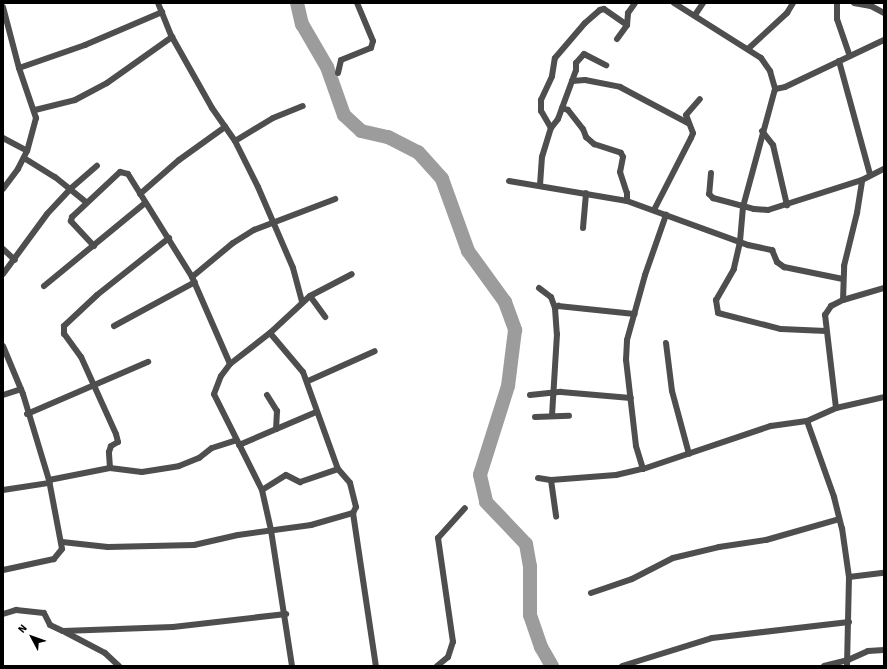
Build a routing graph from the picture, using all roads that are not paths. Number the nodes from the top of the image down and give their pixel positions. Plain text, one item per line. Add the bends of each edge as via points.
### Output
1 (158, 3) edge
2 (357, 3) edge
3 (635, 3) edge
4 (674, 3) edge
5 (703, 3) edge
6 (793, 3) edge
7 (837, 3) edge
8 (854, 3) edge
9 (875, 5) edge
10 (3, 7) edge
11 (162, 12) junction
12 (884, 13) edge
13 (695, 15) junction
14 (627, 25) junction
15 (172, 37) junction
16 (618, 39) dead end
17 (884, 40) edge
18 (749, 48) junction
19 (850, 56) junction
20 (839, 61) junction
21 (606, 65) dead end
22 (19, 68) junction
23 (338, 73) dead end
24 (572, 81) junction
25 (775, 89) junction
26 (700, 99) dead end
27 (302, 106) dead end
28 (562, 108) junction
29 (35, 110) junction
30 (688, 123) junction
31 (225, 127) junction
32 (551, 128) junction
33 (762, 131) junction
34 (3, 138) edge
35 (235, 141) junction
36 (27, 151) junction
37 (24, 158) junction
38 (96, 166) dead end
39 (884, 169) edge
40 (711, 173) dead end
41 (870, 174) junction
42 (862, 180) junction
43 (5, 181) edge
44 (509, 181) dead end
45 (540, 185) junction
46 (3, 189) edge
47 (69, 190) junction
48 (586, 193) junction
49 (140, 194) junction
50 (335, 199) dead end
51 (627, 201) junction
52 (86, 202) junction
53 (145, 203) junction
54 (787, 205) junction
55 (743, 207) junction
56 (654, 210) junction
57 (666, 215) junction
58 (274, 223) junction
59 (583, 228) dead end
60 (170, 238) junction
61 (740, 242) junction
62 (94, 246) junction
63 (3, 249) edge
64 (15, 260) junction
65 (3, 274) edge
66 (352, 274) dead end
67 (194, 279) junction
68 (843, 279) junction
69 (44, 286) dead end
70 (539, 288) dead end
71 (884, 288) edge
72 (310, 296) junction
73 (843, 300) junction
74 (302, 302) junction
75 (555, 308) junction
76 (635, 314) junction
77 (325, 317) dead end
78 (114, 326) dead end
79 (826, 331) junction
80 (270, 333) junction
81 (666, 343) dead end
82 (3, 346) edge
83 (375, 351) dead end
84 (148, 362) dead end
85 (230, 364) junction
86 (308, 381) junction
87 (93, 385) junction
88 (21, 389) junction
89 (552, 393) junction
90 (3, 395) edge
91 (267, 395) dead end
92 (530, 395) dead end
93 (884, 397) edge
94 (631, 398) junction
95 (836, 408) junction
96 (316, 412) junction
97 (28, 414) junction
98 (552, 416) junction
99 (569, 416) dead end
100 (534, 417) dead end
101 (807, 420) junction
102 (276, 429) junction
103 (237, 443) junction
104 (689, 454) junction
105 (110, 468) junction
106 (338, 469) junction
107 (642, 469) junction
108 (538, 478) dead end
109 (552, 480) junction
110 (49, 481) junction
111 (3, 490) edge
112 (262, 490) junction
113 (465, 508) dead end
114 (353, 513) junction
115 (556, 517) dead end
116 (839, 519) junction
117 (271, 530) junction
118 (62, 542) junction
119 (3, 570) edge
120 (884, 572) edge
121 (849, 577) junction
122 (592, 593) dead end
123 (3, 614) edge
124 (286, 614) junction
125 (849, 622) junction
126 (63, 631) junction
127 (884, 650) edge
128 (847, 663) edge
129 (119, 666) edge
130 (292, 666) edge
131 (376, 666) edge
132 (437, 666) edge
133 (622, 666) edge
134 (824, 666) edge

1 - 11 street
2 - 23 street via 373,41 371,48 341,60
3 - 14 street via 628,13
4 - 13 street
5 - 13 street
6 - 18 street via 787,13
7 - 19 street via 837,19
8 - 9 street
9 - 12 street
10 - 22 street
11 - 15 street
11 - 22 street via 85,45
13 - 18 street
14 - 16 street
14 - 32 street via 600,10 558,54 541,100 541,111
15 - 29 street via 107,83 75,100
15 - 31 street
17 - 19 street
18 - 25 street via 770,71
19 - 20 street
20 - 25 street via 786,87
20 - 41 street
21 - 24 street via 588,55 581,56 576,63
22 - 29 street
24 - 28 street
24 - 30 street via 584,80 620,87
25 - 33 street
26 - 30 street via 686,115
27 - 35 street via 273,118
28 - 32 street
28 - 51 street via 568,110 582,126 586,137 594,144 621,153 623,157 620,172
29 - 36 street via 36,118
30 - 56 street via 693,133
31 - 35 street
31 - 49 street via 179,160
32 - 45 street via 542,157
33 - 54 street via 773,144
33 - 55 street
34 - 36 street
35 - 58 street
36 - 37 street
37 - 43 street via 18,169
37 - 47 street via 51,174
38 - 47 street
39 - 41 street
40 - 55 street via 710,196
41 - 42 street
42 - 54 street
42 - 68 street
43 - 46 street
44 - 45 street
45 - 48 street
47 - 52 street
47 - 64 street via 47,214
48 - 51 street
48 - 59 street
49 - 52 street via 128,174 120,172
49 - 53 street
50 - 58 street
51 - 56 street
52 - 62 street via 73,213 71,221
53 - 60 street
53 - 62 street
54 - 55 street via 768,210
55 - 61 street
56 - 57 street
57 - 61 street
57 - 76 street via 645,275
58 - 67 street via 254,230 233,243
58 - 74 street via 293,268
60 - 67 street
60 - 87 street via 97,295 64,326 64,334 81,357
61 - 68 street via 772,250 776,262 784,267
61 - 79 street via 734,269 716,300 718,313 781,329
62 - 69 street
63 - 64 street
64 - 65 street
66 - 72 street
67 - 78 street
67 - 85 street
68 - 73 street
70 - 75 street via 551,297
71 - 73 street
72 - 74 street
72 - 77 street
73 - 79 street via 831,306 825,315
74 - 80 street
75 - 76 street via 558,306
75 - 89 street via 557,334
76 - 94 street via 627,340 626,360
79 - 95 street
80 - 85 street
80 - 86 street
81 - 104 street via 672,391
82 - 88 street
83 - 86 street
84 - 87 street
85 - 103 street via 221,376 214,394
86 - 96 street
87 - 97 street
87 - 105 street via 118,442 110,446
88 - 90 street
88 - 97 street
89 - 92 street
89 - 94 street
89 - 98 street
91 - 102 street via 276,411
93 - 95 street
94 - 107 street via 636,446
95 - 101 street
96 - 102 street
96 - 106 street
97 - 110 street
98 - 99 street
98 - 100 street
101 - 104 street via 770,426
101 - 116 street
102 - 103 street
103 - 105 street via 212,448 199,458 179,466 142,472
103 - 112 street
104 - 107 street
105 - 110 street
106 - 112 street via 300,482 286,475
106 - 114 street via 350,483 356,507
107 - 109 street via 616,475
108 - 109 street
109 - 115 street
110 - 111 street
110 - 118 street
112 - 117 street
113 - 132 street via 438,538 454,642 448,657
114 - 117 street via 311,525
114 - 131 street
116 - 121 street
116 - 122 street via 766,540 719,547 673,558 632,579
117 - 118 street via 194,545 108,547
117 - 124 street
118 - 119 street via 62,549 54,559
120 - 121 street
121 - 125 street
123 - 126 street via 16,610 44,613 50,625
124 - 126 street via 165,628
124 - 130 street
125 - 128 street
125 - 133 street via 712,638
126 - 129 street via 105,653
127 - 128 street via 868,651
128 - 134 street

